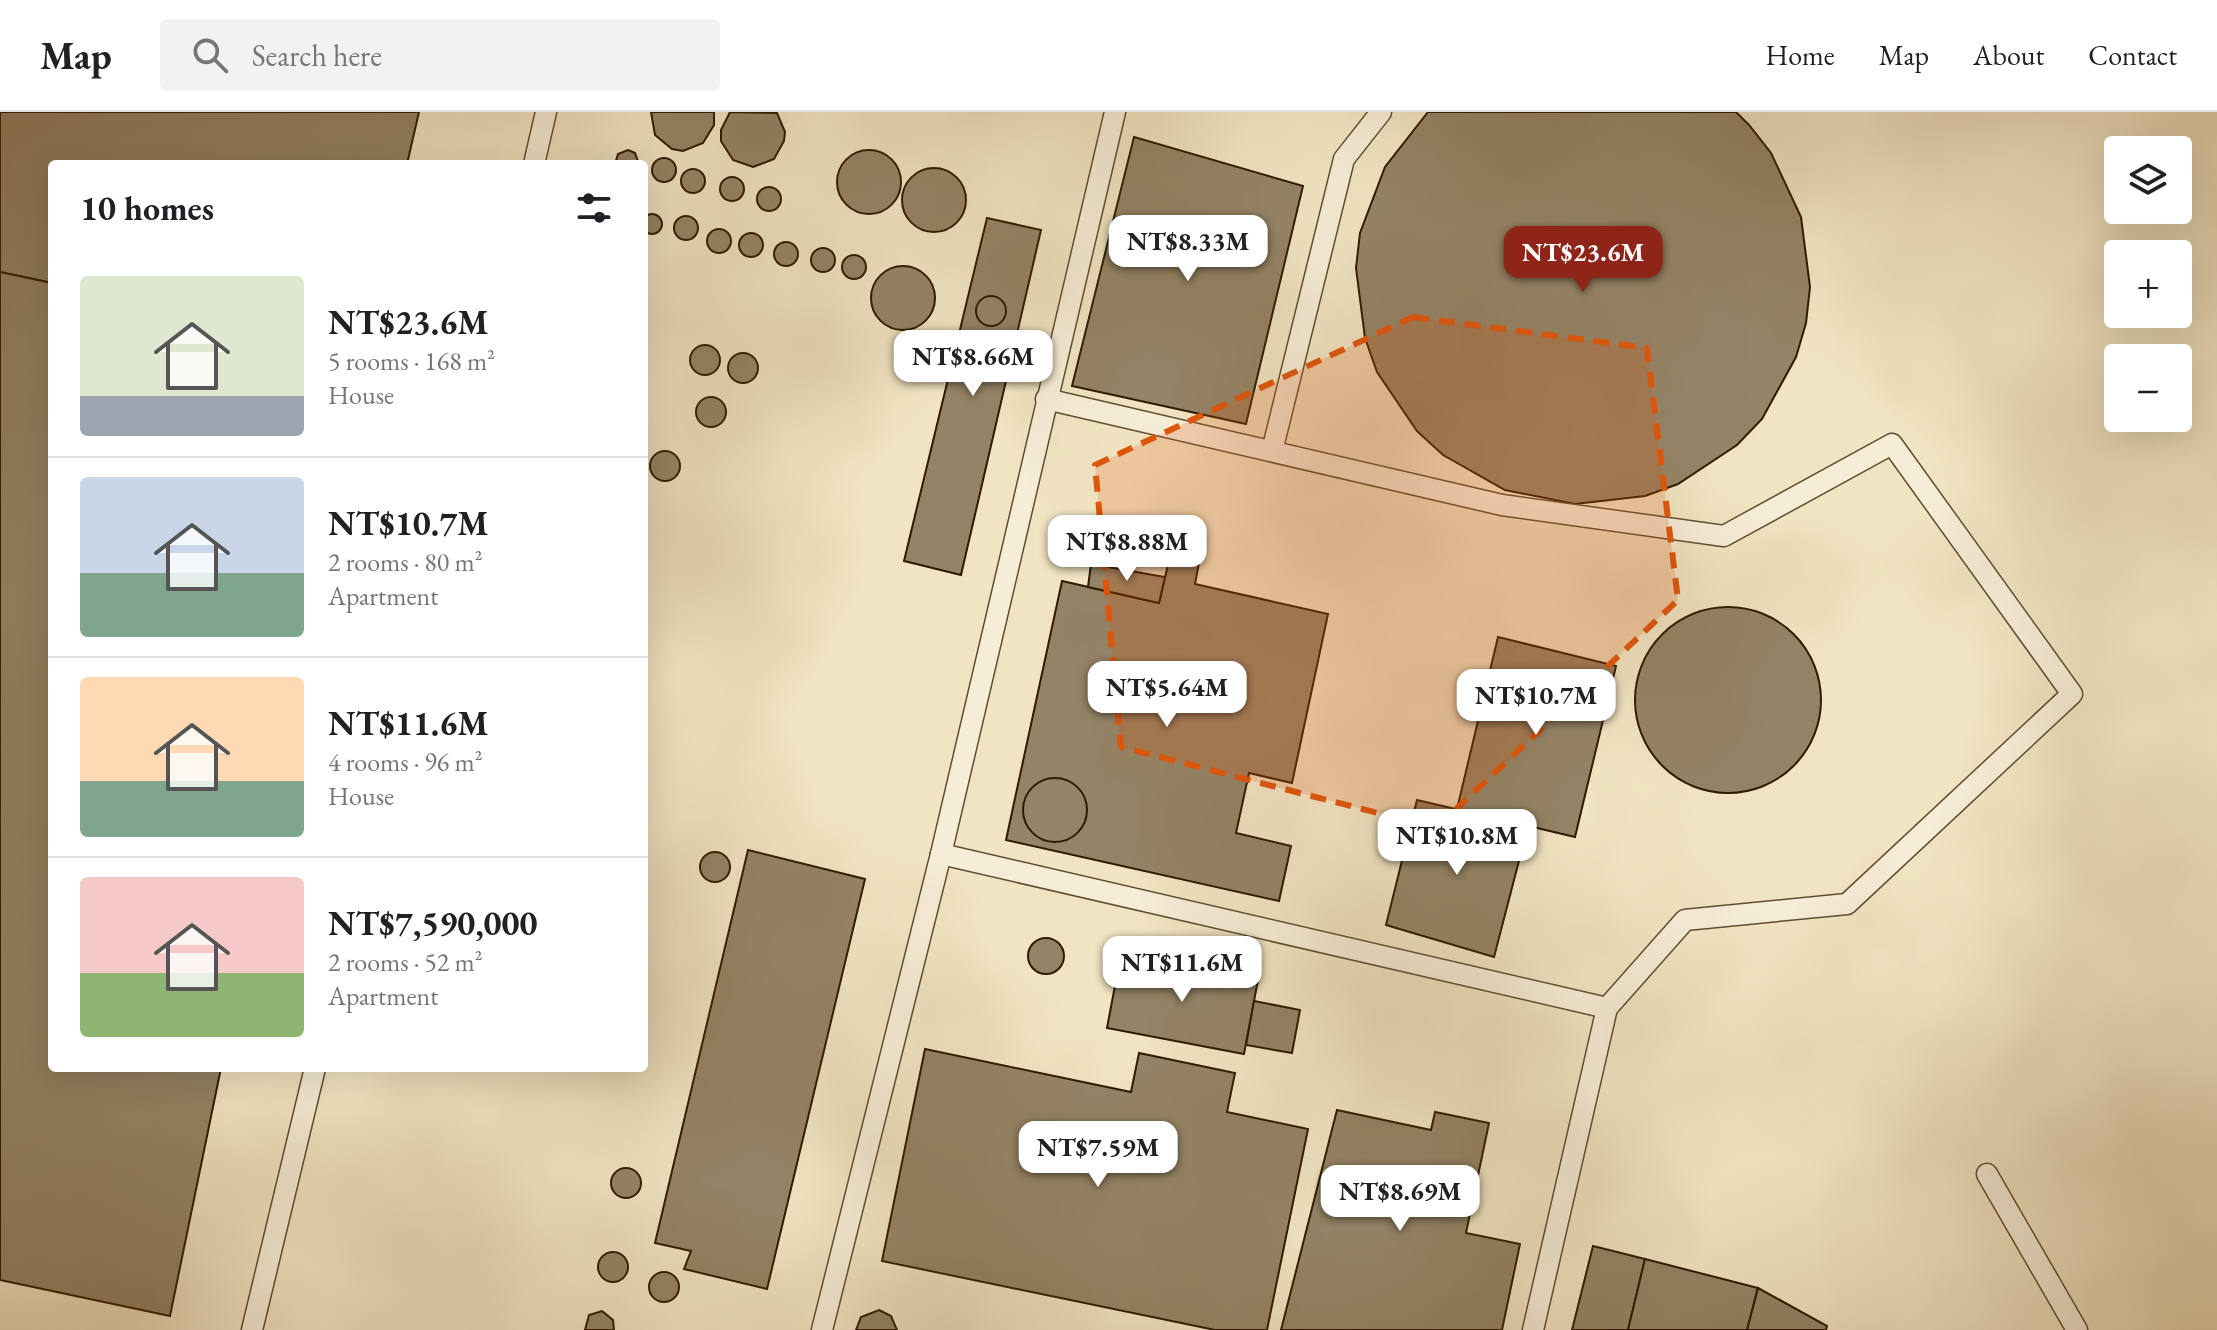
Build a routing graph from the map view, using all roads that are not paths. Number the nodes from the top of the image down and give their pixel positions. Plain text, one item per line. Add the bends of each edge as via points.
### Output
1 (546, 112) edge
2 (1115, 112) edge
3 (1381, 112) edge
4 (535, 160) edge
5 (1046, 399) junction
6 (1272, 451) junction
7 (941, 854) junction
8 (1607, 1008) junction
9 (314, 1072) edge
10 (1987, 1174) dead end
11 (252, 1330) edge
12 (822, 1330) edge
13 (1533, 1330) edge
14 (2077, 1330) edge

1 - 4 lane
2 - 5 lane
3 - 6 lane via 1344,159
5 - 6 lane
5 - 7 lane
6 - 8 lane via 1502,505 1724,536 1892,444 2072,694 1847,904 1685,920
7 - 8 lane
7 - 12 lane
8 - 13 lane
9 - 11 lane
10 - 14 lane

